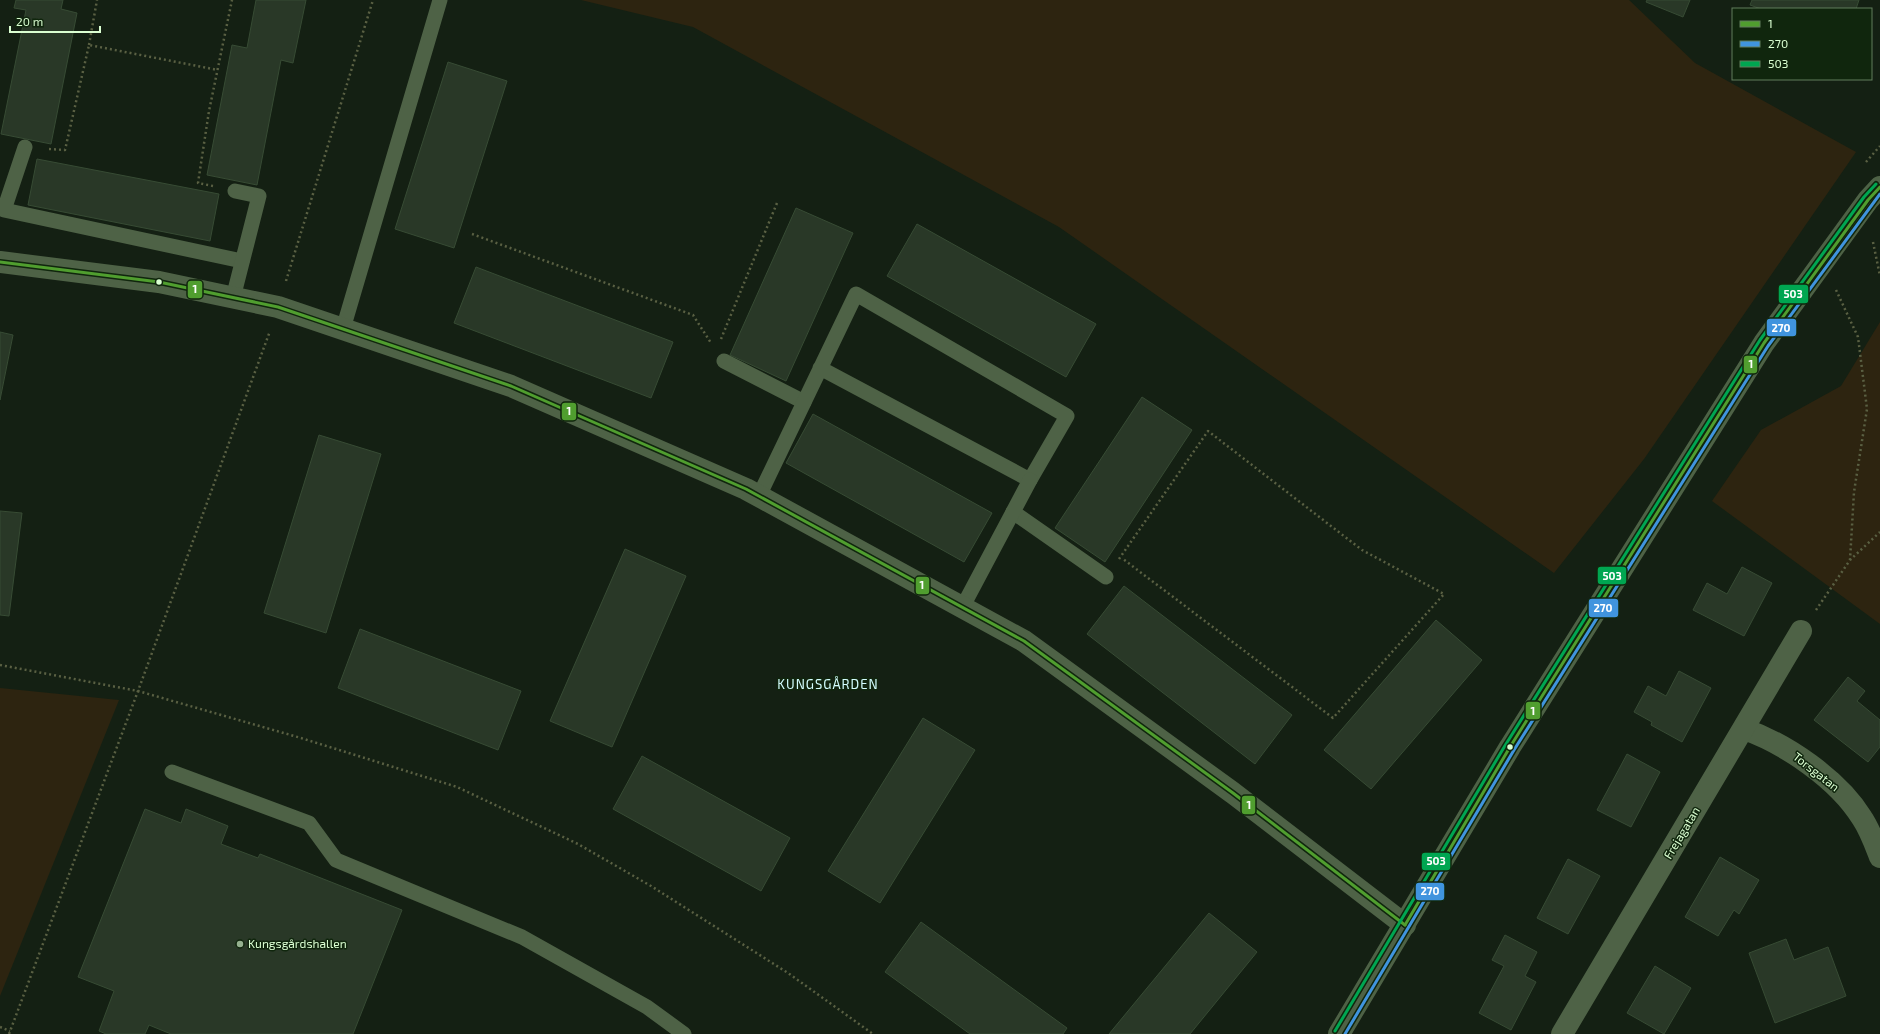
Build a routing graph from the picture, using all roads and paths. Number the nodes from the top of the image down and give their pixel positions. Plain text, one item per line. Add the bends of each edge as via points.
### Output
1 (97, 0) edge
2 (232, 0) edge
3 (373, 0) edge
4 (440, 0) edge
5 (89, 45) junction
6 (218, 70) junction
7 (25, 147) joint
8 (1880, 187) edge
9 (235, 191) joint
10 (777, 203) dead end
11 (472, 234) dead end
12 (1873, 242) dead end
13 (242, 261) junction
14 (0, 262) edge
15 (1880, 276) edge
16 (1835, 287) dead end
17 (233, 298) junction
18 (278, 307) junction
19 (343, 329) junction
20 (720, 356) junction
21 (820, 368) junction
22 (804, 402) junction
23 (1030, 480) junction
24 (759, 496) junction
25 (1013, 512) junction
26 (1880, 532) edge
27 (1120, 557) junction
28 (1850, 560) junction
29 (1106, 578) joint
30 (962, 608) junction
31 (1801, 631) joint
32 (0, 664) edge
33 (138, 691) junction
34 (1744, 729) junction
35 (172, 772) dead end
36 (1880, 857) edge
37 (1405, 925) junction
38 (0, 1027) edge
39 (9, 1032) edge
40 (684, 1034) edge
41 (873, 1034) edge
42 (1339, 1034) edge
43 (1562, 1034) edge

1 - 5 path
2 - 6 path
3 - 18 path
4 - 19 lane
5 - 6 path
5 - 7 path via 65,150
6 - 9 path via 198,183
7 - 13 lane via 4,210
8 - 37 street via 1764,343 1510,747
9 - 13 lane via 259,196
10 - 20 path
11 - 20 path via 693,314
12 - 15 path
13 - 17 lane
14 - 17 street via 159,282
16 - 28 path via 1858,337 1867,409 1854,492
17 - 18 street
18 - 19 street
18 - 33 path
19 - 24 street via 511,386
20 - 22 lane
21 - 22 lane
21 - 23 lane
21 - 23 lane via 856,294 1066,416
22 - 24 lane
23 - 25 lane
24 - 30 street
25 - 29 lane
25 - 30 lane
26 - 28 path
27 - 27 path via 1208,431 1362,550 1444,594 1333,718
27 - 29 path
28 - 31 path
30 - 37 street via 1024,641 1233,793
31 - 34 street, Frejagatan
32 - 33 path
33 - 39 path
33 - 41 path via 449,784 518,814 578,844 671,898 788,974
34 - 36 street, Torsgatan via 1781,746 1824,775 1850,800 1863,818
34 - 43 street, Frejagatan
35 - 40 lane via 309,823 336,860 522,937 647,1007
37 - 42 street
38 - 39 path

